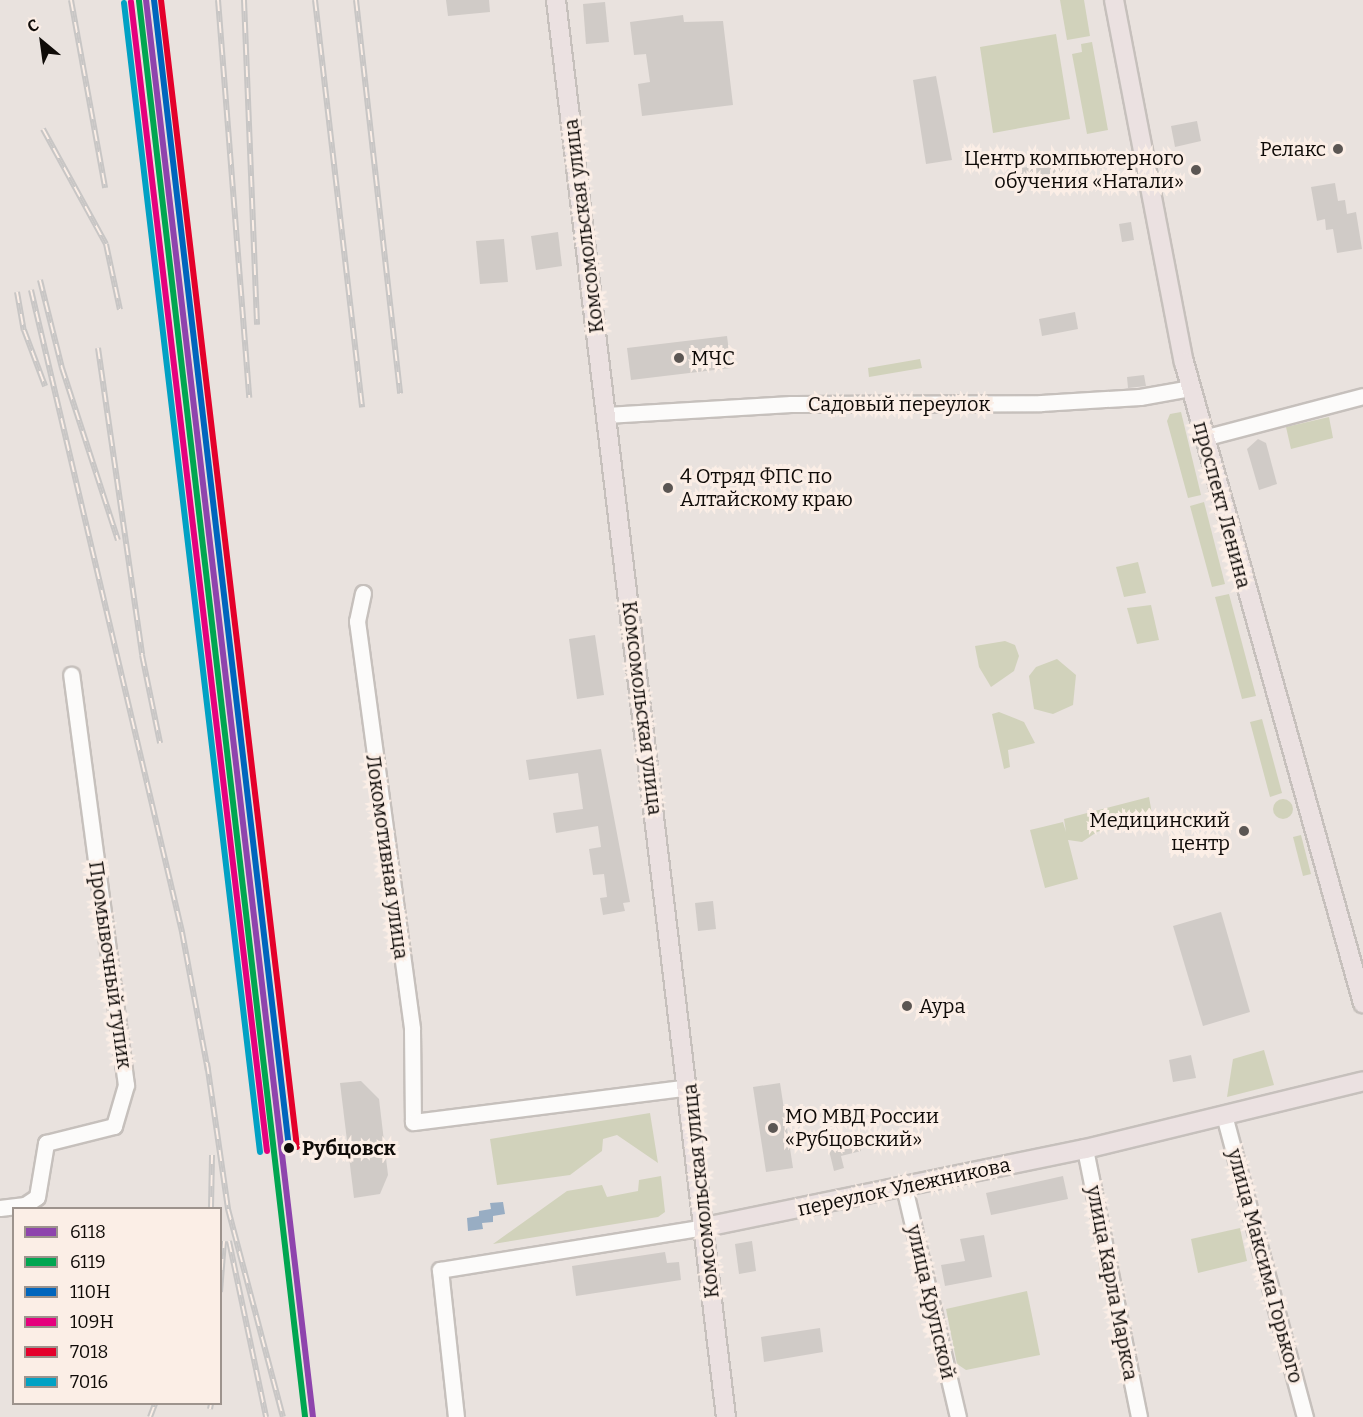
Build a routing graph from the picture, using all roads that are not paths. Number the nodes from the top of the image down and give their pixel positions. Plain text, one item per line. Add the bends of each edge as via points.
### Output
1 (556, 0) edge
2 (1114, 0) edge
3 (1191, 388) junction
4 (1363, 396) edge
5 (606, 415) junction
6 (1203, 438) junction
7 (363, 592) dead end
8 (71, 675) dead end
9 (1363, 1003) edge
10 (1363, 1081) edge
11 (689, 1087) junction
12 (1224, 1115) junction
13 (1085, 1149) junction
14 (904, 1187) junction
15 (0, 1208) edge
16 (705, 1227) junction
17 (456, 1417) edge
18 (726, 1417) edge
19 (958, 1417) edge
20 (1139, 1417) edge
21 (1305, 1417) edge

1 - 5 main road, Комсомольская улица
2 - 3 main road, проспект Ленина
3 - 5 street, Садовый переулок via 1140,397 1041,403 779,404
3 - 6 main road, проспект Ленина
4 - 6 street
5 - 11 main road, Комсомольская улица
6 - 9 main road, проспект Ленина
7 - 11 street, Локомотивная улица via 357,621 412,1029 413,1122
8 - 15 street, Промывочный тупик via 124,1060 125,1093 114,1126 46,1143 37,1197 25,1205
10 - 12 main road, переулок Улежникова
11 - 16 main road, Комсомольская улица
12 - 13 main road, переулок Улежникова
12 - 21 street, улица Максима Горького
13 - 14 main road, переулок Улежникова
13 - 20 street, улица Карла Маркса
14 - 16 main road, переулок Улежникова
14 - 19 street, улица Крупской
16 - 17 street, переулок Улежникова via 440,1270
16 - 18 main road, Комсомольская улица

